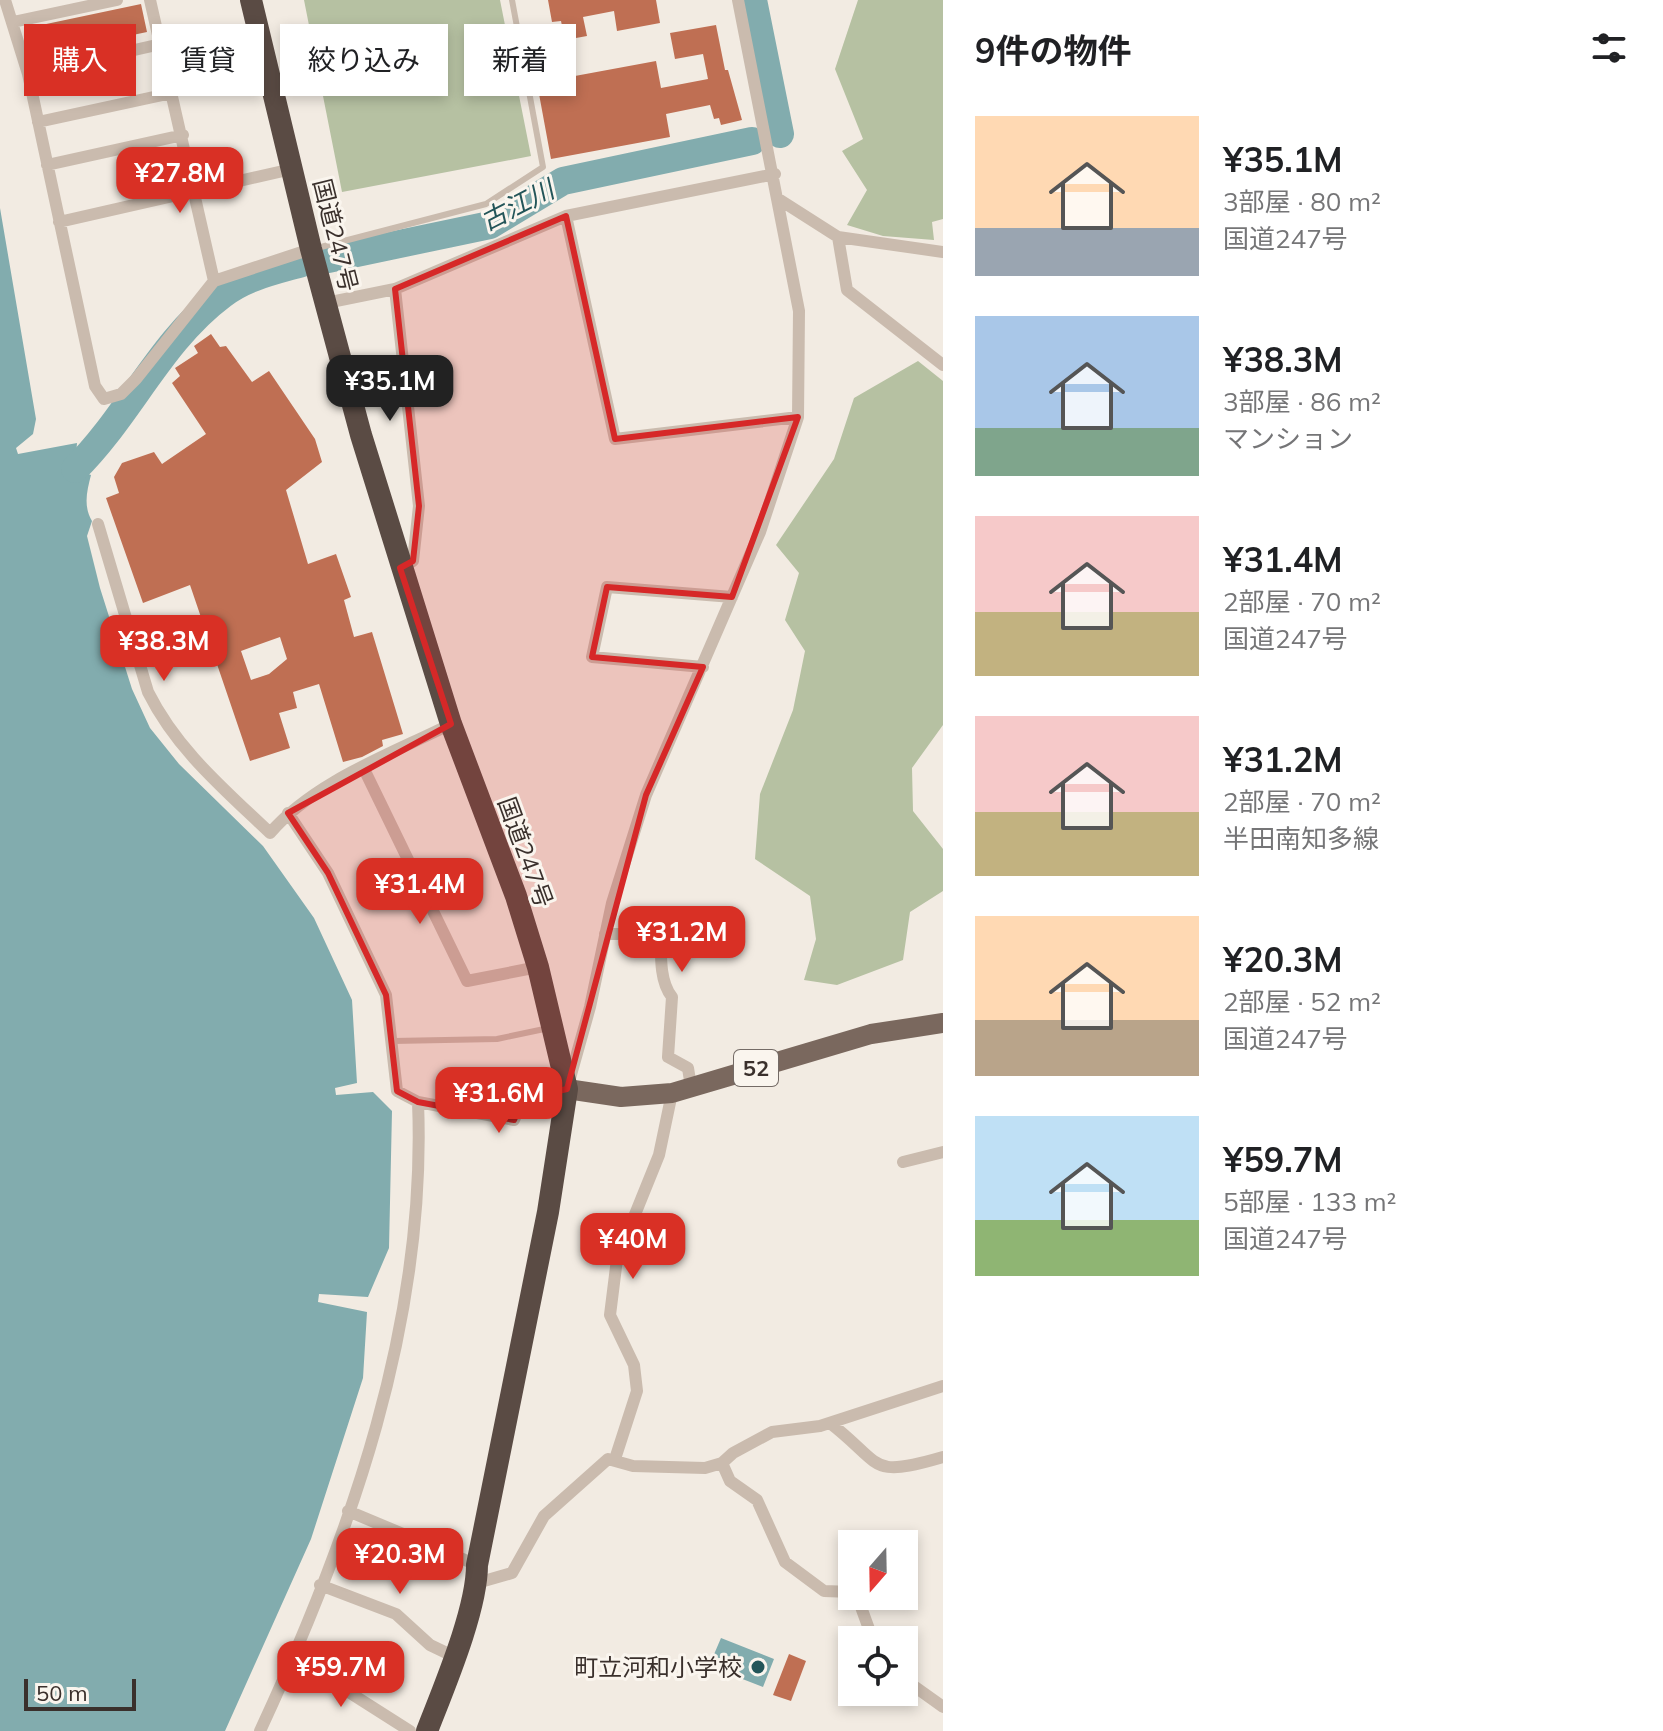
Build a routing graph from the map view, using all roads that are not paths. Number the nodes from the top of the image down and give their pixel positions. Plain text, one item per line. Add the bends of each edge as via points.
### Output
1 (5, 0) edge
2 (117, 0) edge
3 (150, 0) edge
4 (251, 0) edge
5 (512, 0) edge
6 (738, 0) edge
7 (13, 22) junction
8 (156, 24) edge
9 (24, 60) edge
10 (33, 96) edge
11 (158, 96) edge
12 (173, 96) edge
13 (38, 122) junction
14 (183, 135) junction
15 (47, 165) junction
16 (292, 169) junction
17 (775, 174) junction
18 (196, 193) junction
19 (780, 200) junction
20 (566, 216) junction
21 (59, 222) junction
22 (838, 237) junction
23 (311, 249) junction
24 (943, 252) edge
25 (214, 281) junction
26 (395, 289) junction
27 (326, 303) junction
28 (943, 365) edge
29 (798, 417) junction
30 (98, 524) dead end
31 (400, 568) junction
32 (732, 597) junction
33 (703, 667) junction
34 (451, 724) junction
35 (363, 767) junction
36 (288, 813) junction
37 (605, 934) junction
38 (538, 967) junction
39 (943, 1023) edge
40 (553, 1027) junction
41 (393, 1041) junction
42 (567, 1089) junction
43 (682, 1090) junction
44 (418, 1102) junction
45 (943, 1152) edge
46 (903, 1162) dead end
47 (943, 1386) edge
48 (830, 1423) junction
49 (943, 1457) edge
50 (615, 1459) junction
51 (722, 1463) junction
52 (348, 1511) junction
53 (477, 1574) junction
54 (320, 1585) junction
55 (838, 1592) edge
56 (292, 1656) junction
57 (455, 1657) junction
58 (918, 1689) edge
59 (943, 1707) edge
60 (260, 1731) edge
61 (410, 1731) edge
62 (427, 1731) edge

1 - 7 street
2 - 7 street
3 - 8 street
4 - 16 highway, 国道247号
5 - 23 lane via 543,167 486,204
6 - 17 street
7 - 9 street
10 - 13 street
11 - 13 street
12 - 14 street
13 - 15 street
14 - 15 street
14 - 18 street
15 - 21 street
16 - 18 street
16 - 23 highway, 国道247号
17 - 19 street
17 - 20 street
18 - 21 street
18 - 25 street
19 - 22 street
19 - 29 street via 799,311
20 - 26 street
20 - 29 street via 615,439
21 - 25 street via 95,386 104,399 121,394 136,379
22 - 24 street
22 - 28 street via 847,290
23 - 25 street
23 - 27 highway, 国道247号
26 - 27 street
26 - 31 street via 419,506 413,561
27 - 31 highway, 国道247号
29 - 32 street
30 - 36 street via 148,692 161,718 187,754 270,833
31 - 34 highway, 国道247号
32 - 33 street
32 - 33 street via 607,587 592,657
33 - 37 street via 646,795
34 - 35 street
34 - 38 highway, 国道247号
35 - 36 street
35 - 38 street via 467,981
36 - 41 street via 328,873 386,995
37 - 42 street
37 - 43 street via 661,934 661,958 672,997 668,1057 688,1068
38 - 40 highway, 国道247号
39 - 43 main road, 52 via 871,1034
40 - 41 lane via 497,1039
40 - 42 highway, 国道247号
41 - 44 street via 397,1091
42 - 43 main road, 52 via 621,1097
42 - 44 street via 523,1099 514,1120
42 - 53 highway, 国道247号
43 - 50 street via 617,1259 610,1315 634,1365 637,1391
44 - 52 street via 421,1166 411,1275 393,1370
45 - 46 street
47 - 48 street
48 - 49 street via 872,1463 898,1470
48 - 51 street via 772,1432
50 - 51 street via 633,1466 705,1468
50 - 53 street via 585,1477 544,1516 512,1573
51 - 55 street via 730,1481 757,1500 785,1562 824,1591
52 - 53 street
52 - 54 street
53 - 57 highway, 国道247号
54 - 56 street
54 - 57 street via 396,1614 430,1645
56 - 60 street
56 - 61 street
57 - 62 highway, 国道247号
58 - 59 street

